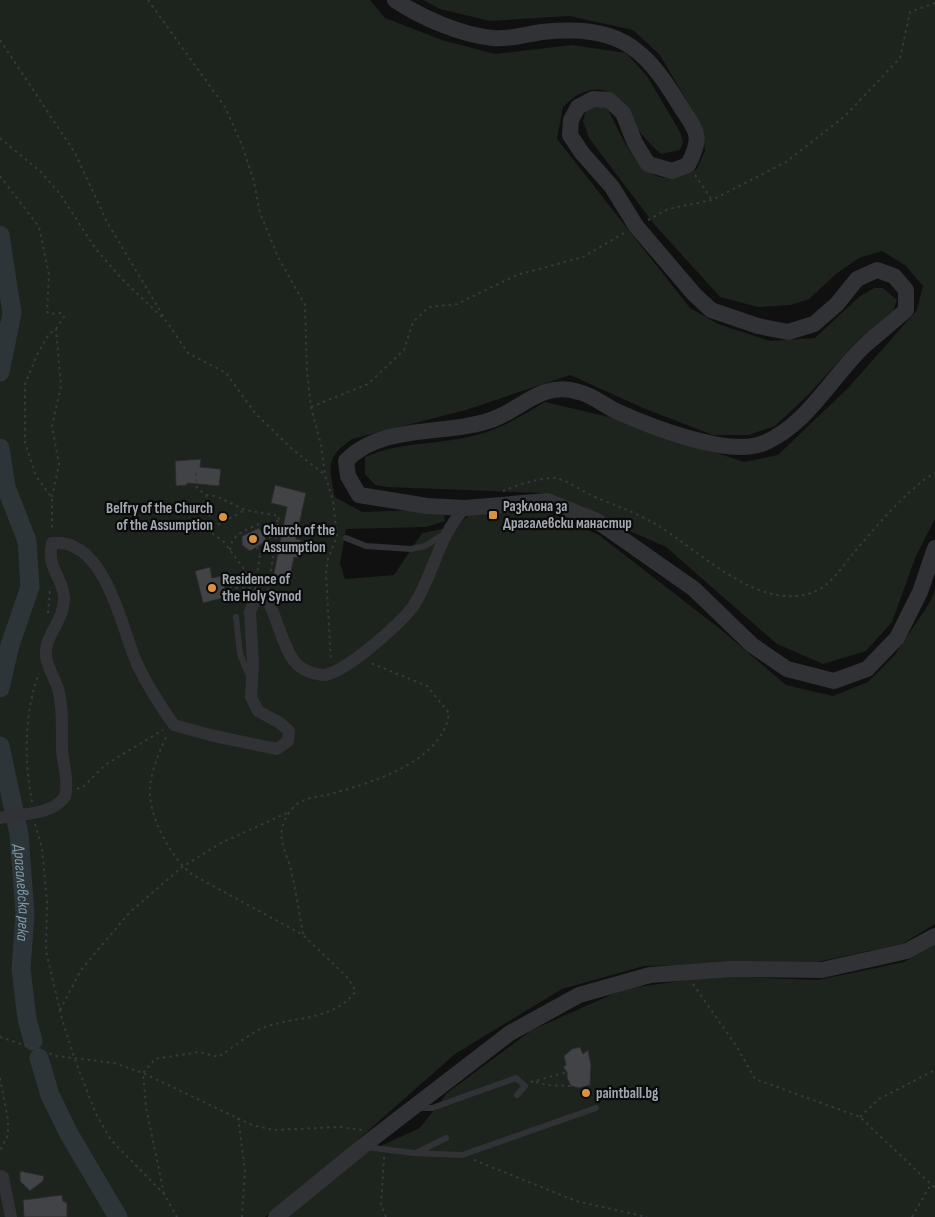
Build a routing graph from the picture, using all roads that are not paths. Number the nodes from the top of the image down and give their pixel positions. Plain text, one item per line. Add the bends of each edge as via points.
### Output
1 (395, 0) edge
2 (465, 508) junction
3 (445, 534) junction
4 (346, 538) dead end
5 (935, 548) edge
6 (236, 617) dead end
7 (252, 685) junction
8 (3, 817) edge
9 (935, 936) edge
10 (517, 1096) dead end
11 (596, 1108) dead end
12 (412, 1109) junction
13 (446, 1138) dead end
14 (363, 1146) junction
15 (414, 1153) junction
16 (0, 1176) edge
17 (11, 1217) edge
18 (276, 1217) edge

1 - 2 street via 414,13 462,32 495,39 544,32 600,33 628,43 655,67 696,132 697,146 688,165 672,171 648,164 623,114 609,100 593,99 578,107 571,120 570,135 612,187 636,226 711,310 788,332 814,324 837,304 857,279 877,270 894,276 906,290 906,310 864,346 794,426 763,444 723,447 655,428 579,392 556,389 533,395 496,418 450,429 402,434 355,451 346,461 348,476 359,494 367,498
2 - 3 street
2 - 5 street via 547,501 597,521 694,589 752,645 787,669 834,681 867,668 897,638 920,592
3 - 4 lane via 425,546 412,549 366,546
3 - 7 street via 414,605 399,623 338,670 323,675 303,670 294,662 260,602 250,612 254,663
6 - 7 lane via 240,654
7 - 8 street via 251,697 258,711 289,731 290,737 284,746 267,748 174,725 139,666 107,581 78,548 62,542 52,543 50,561 64,595 63,610 48,639 46,655 58,690 66,793 54,807
9 - 12 street via 907,951 822,970 731,969 650,975 578,995 510,1033
10 - 12 lane via 524,1085 516,1078 432,1108
11 - 15 lane via 462,1155
12 - 14 street
13 - 15 lane
14 - 15 lane
14 - 18 street
16 - 17 street

